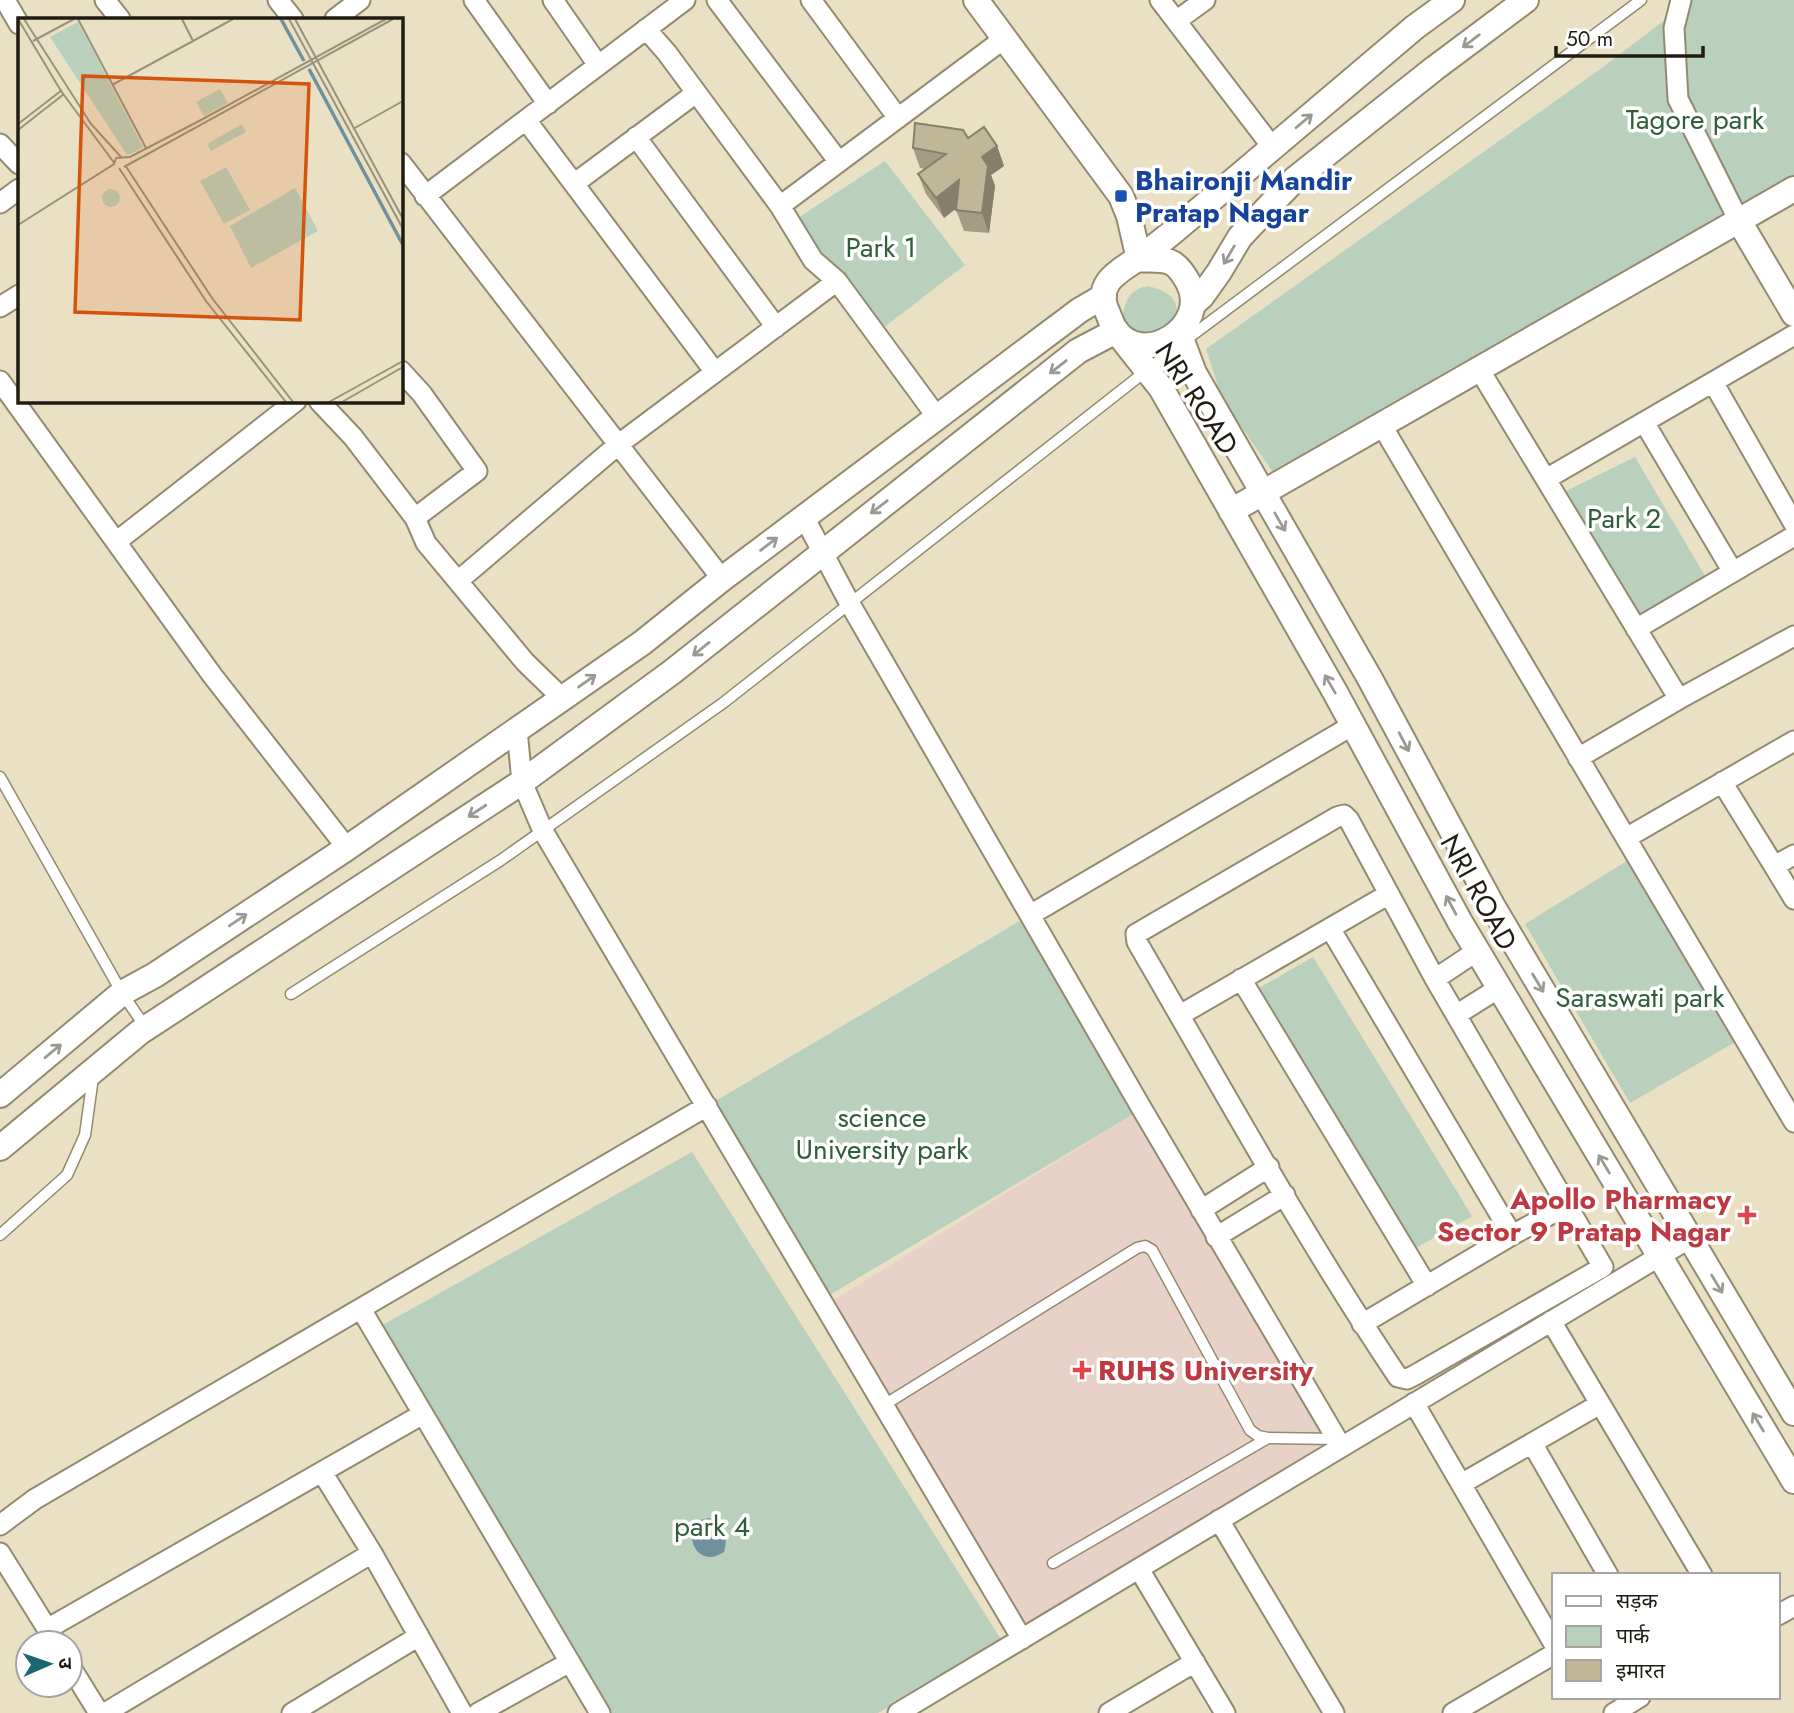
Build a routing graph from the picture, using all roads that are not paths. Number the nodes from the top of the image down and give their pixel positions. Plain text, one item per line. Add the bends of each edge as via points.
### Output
1 (5, 0) edge
2 (105, 0) edge
3 (278, 0) edge
4 (360, 0) edge
5 (474, 0) edge
6 (553, 0) edge
7 (685, 0) edge
8 (717, 0) edge
9 (811, 0) edge
10 (976, 0) edge
11 (1160, 0) edge
12 (1205, 0) edge
13 (1452, 0) edge
14 (1526, 0) edge
15 (1641, 0) edge
16 (1681, 0) edge
17 (119, 18) edge
18 (292, 18) edge
19 (336, 18) edge
20 (1176, 21) junction
21 (18, 22) edge
22 (646, 29) junction
23 (1005, 38) junction
24 (598, 65) junction
25 (696, 93) junction
26 (548, 104) junction
27 (898, 118) junction
28 (526, 120) junction
29 (636, 137) junction
30 (0, 144) edge
31 (1273, 148) junction
32 (839, 162) junction
33 (18, 163) edge
34 (402, 164) edge
35 (575, 183) junction
36 (18, 190) edge
37 (1794, 190) edge
38 (425, 195) junction
39 (1121, 196) junction
40 (0, 203) edge
41 (780, 206) junction
42 (1739, 221) junction
43 (1174, 231) junction
44 (1139, 259) junction
45 (837, 281) junction
46 (18, 296) edge
47 (1104, 296) junction
48 (1193, 304) junction
49 (0, 307) edge
50 (1794, 314) edge
51 (776, 327) junction
52 (1116, 331) junction
53 (1794, 335) edge
54 (1181, 337) junction
55 (1479, 369) junction
56 (402, 372) edge
57 (715, 372) junction
58 (1148, 372) junction
59 (0, 381) edge
60 (1713, 382) junction
61 (295, 402) edge
62 (320, 402) edge
63 (937, 417) junction
64 (1644, 422) junction
65 (1381, 424) junction
66 (619, 444) junction
67 (1546, 480) junction
68 (1262, 492) junction
69 (1231, 510) junction
70 (804, 517) junction
71 (415, 518) junction
72 (1794, 524) edge
73 (1794, 536) edge
74 (116, 542) junction
75 (823, 551) junction
76 (1732, 572) junction
77 (722, 579) junction
78 (458, 581) junction
79 (850, 604) junction
80 (1636, 629) junction
81 (1794, 636) edge
82 (562, 698) junction
83 (1678, 699) junction
84 (1353, 725) junction
85 (517, 730) junction
86 (1794, 741) edge
87 (1578, 758) junction
88 (0, 777) edge
89 (522, 782) junction
90 (1722, 782) junction
91 (543, 831) junction
92 (1626, 838) junction
93 (347, 848) junction
94 (1794, 855) edge
95 (1774, 866) junction
96 (1389, 894) junction
97 (1794, 899) edge
98 (1030, 915) junction
99 (1330, 928) junction
100 (1477, 951) junction
101 (1241, 979) junction
102 (1435, 979) junction
103 (1499, 988) junction
104 (122, 993) junction
105 (291, 994) dead end
106 (1180, 1015) junction
107 (1457, 1015) junction
108 (146, 1028) junction
109 (95, 1070) junction
110 (0, 1095) edge
111 (706, 1106) junction
112 (1794, 1122) edge
113 (0, 1148) edge
114 (1269, 1167) junction
115 (1285, 1195) junction
116 (1568, 1205) junction
117 (1201, 1210) junction
118 (1512, 1234) junction
119 (0, 1235) edge
120 (1216, 1237) junction
121 (1690, 1238) junction
122 (1659, 1256) junction
123 (1427, 1286) junction
124 (361, 1309) junction
125 (1550, 1321) junction
126 (1362, 1324) junction
127 (1414, 1403) junction
128 (1600, 1404) junction
129 (884, 1405) junction
130 (1794, 1413) edge
131 (424, 1414) junction
132 (1268, 1438) junction
133 (1339, 1443) junction
134 (1532, 1443) junction
135 (322, 1472) junction
136 (1794, 1481) edge
137 (1461, 1484) junction
138 (1219, 1520) junction
139 (0, 1525) edge
140 (0, 1553) edge
141 (372, 1553) junction
142 (1053, 1563) dead end
143 (1139, 1569) junction
144 (1607, 1573) edge
145 (1696, 1573) edge
146 (47, 1629) edge
147 (63, 1629) edge
148 (419, 1636) junction
149 (1022, 1639) junction
150 (1552, 1641) edge
151 (1552, 1655) edge
152 (570, 1662) junction
153 (1195, 1662) junction
154 (84, 1689) edge
155 (1637, 1699) edge
156 (1132, 1707) edge
157 (99, 1713) edge
158 (105, 1713) edge
159 (292, 1713) edge
160 (462, 1713) edge
161 (478, 1713) edge
162 (600, 1713) edge
163 (898, 1713) edge
164 (1109, 1713) edge
165 (1225, 1713) edge
166 (1334, 1713) edge
167 (1453, 1713) edge
168 (1614, 1713) edge

1 - 21 street
2 - 17 street
3 - 18 street
4 - 19 street
5 - 26 street
6 - 24 street
7 - 22 street
8 - 32 street
9 - 27 street
10 - 23 street
11 - 20 street
12 - 20 street
31 -> 13 street
14 -> 48 street via 1295,179 1240,237
15 - 54 lane
16 - 42 street via 1674,28 1678,99
20 - 31 street
22 - 24 street
22 - 25 street
23 - 27 street
23 - 39 street
24 - 26 street
25 - 29 street
25 - 41 street
26 - 28 street
27 - 32 street
28 - 35 street
28 - 38 street
29 - 35 street
29 - 51 street
30 - 33 street
31 - 43 street
32 - 41 street
34 - 38 street
35 - 57 street
36 - 40 street
37 - 42 street
38 - 66 street
39 - 43 street via 1154,230
39 - 44 street
41 - 45 street via 813,260
42 - 50 street
42 - 55 street
43 - 44 street
44 - 47 street via 1115,272
44 - 48 street via 1171,262 1191,287
45 - 51 street
45 - 63 street
46 - 49 street
47 - 52 street
47 - 63 street
48 - 54 street
51 - 57 street
52 - 54 street via 1147,345
52 - 58 street, NRI ROAD
52 -> 75 street via 1079,351
53 - 60 street
54 - 58 lane
54 - 68 street, NRI ROAD via 1194,373
55 - 65 street
55 - 67 street
56 - 71 street via 477,471
57 - 66 street
58 - 69 street, NRI ROAD
58 - 79 lane
59 - 74 street
60 - 64 street
60 - 72 street
61 - 74 street
62 - 71 street
63 - 70 street
64 - 67 street
64 - 76 street
65 - 68 street
65 - 87 street
66 - 77 street
66 - 78 street
67 - 80 street
68 - 69 street
68 -> 121 street, NRI ROAD via 1369,677 1493,907
84 -> 69 street, NRI ROAD
70 - 75 street
77 -> 70 street
71 - 78 street via 426,543
73 - 76 street
74 - 93 street via 212,675
75 - 79 street
75 -> 89 street via 672,672
76 - 80 street
82 -> 77 street via 642,643
78 - 82 street via 525,662
79 - 91 lane via 723,703
79 - 98 street
80 - 83 street
81 - 83 street
82 - 85 street
83 - 87 street
84 - 98 street
100 -> 84 street, NRI ROAD
85 - 89 street
85 - 93 street
86 - 90 street
87 - 92 street
88 - 104 lane
89 - 91 street
89 -> 108 street
90 - 92 street
90 - 95 street
91 - 105 lane
91 - 111 street
92 - 112 street
104 -> 93 street
94 - 95 street
95 - 97 street
96 - 99 street
96 - 102 street
96 - 106 street via 1344,815 1276,852 1136,934
98 - 117 street
99 - 101 street
99 - 118 street
100 - 102 street
100 - 103 street, NRI ROAD
101 - 106 street
101 - 123 street
102 - 107 street
103 - 107 street
122 -> 103 street, NRI ROAD
104 - 108 lane
110 -> 104 street
106 - 114 street
107 - 116 street
108 - 109 street
109 - 113 street
109 - 119 lane via 85,1135 67,1175
111 - 124 street
111 - 129 street
114 - 115 street
114 - 117 street
115 - 120 street
115 - 126 street
116 - 118 street
116 - 126 street via 1603,1267 1427,1369 1407,1379 1398,1377
117 - 120 street
118 - 123 street
120 - 133 street
121 - 122 street
121 -> 130 street, NRI ROAD
122 - 125 street
136 -> 122 street, NRI ROAD
123 - 126 street
124 - 131 street
124 - 139 street via 35,1499
125 - 127 street
125 - 128 street
127 - 133 street
127 - 137 street
128 - 134 street
128 - 145 street
129 - 132 lane via 1145,1246 1152,1250 1250,1430
129 - 149 street
131 - 135 street
131 - 152 street
132 - 133 lane
132 - 142 lane
133 - 138 street
134 - 137 street
134 - 144 street
135 - 141 street
135 - 147 street
137 - 150 street
138 - 143 street
138 - 166 street
140 - 146 street
141 - 148 street
141 - 158 street
143 - 149 street
143 - 153 street
148 - 159 street
148 - 160 street
149 - 163 street
151 - 167 street
152 - 161 street
152 - 162 street
153 - 156 street
153 - 165 street
154 - 157 street
155 - 168 street
156 - 164 street

